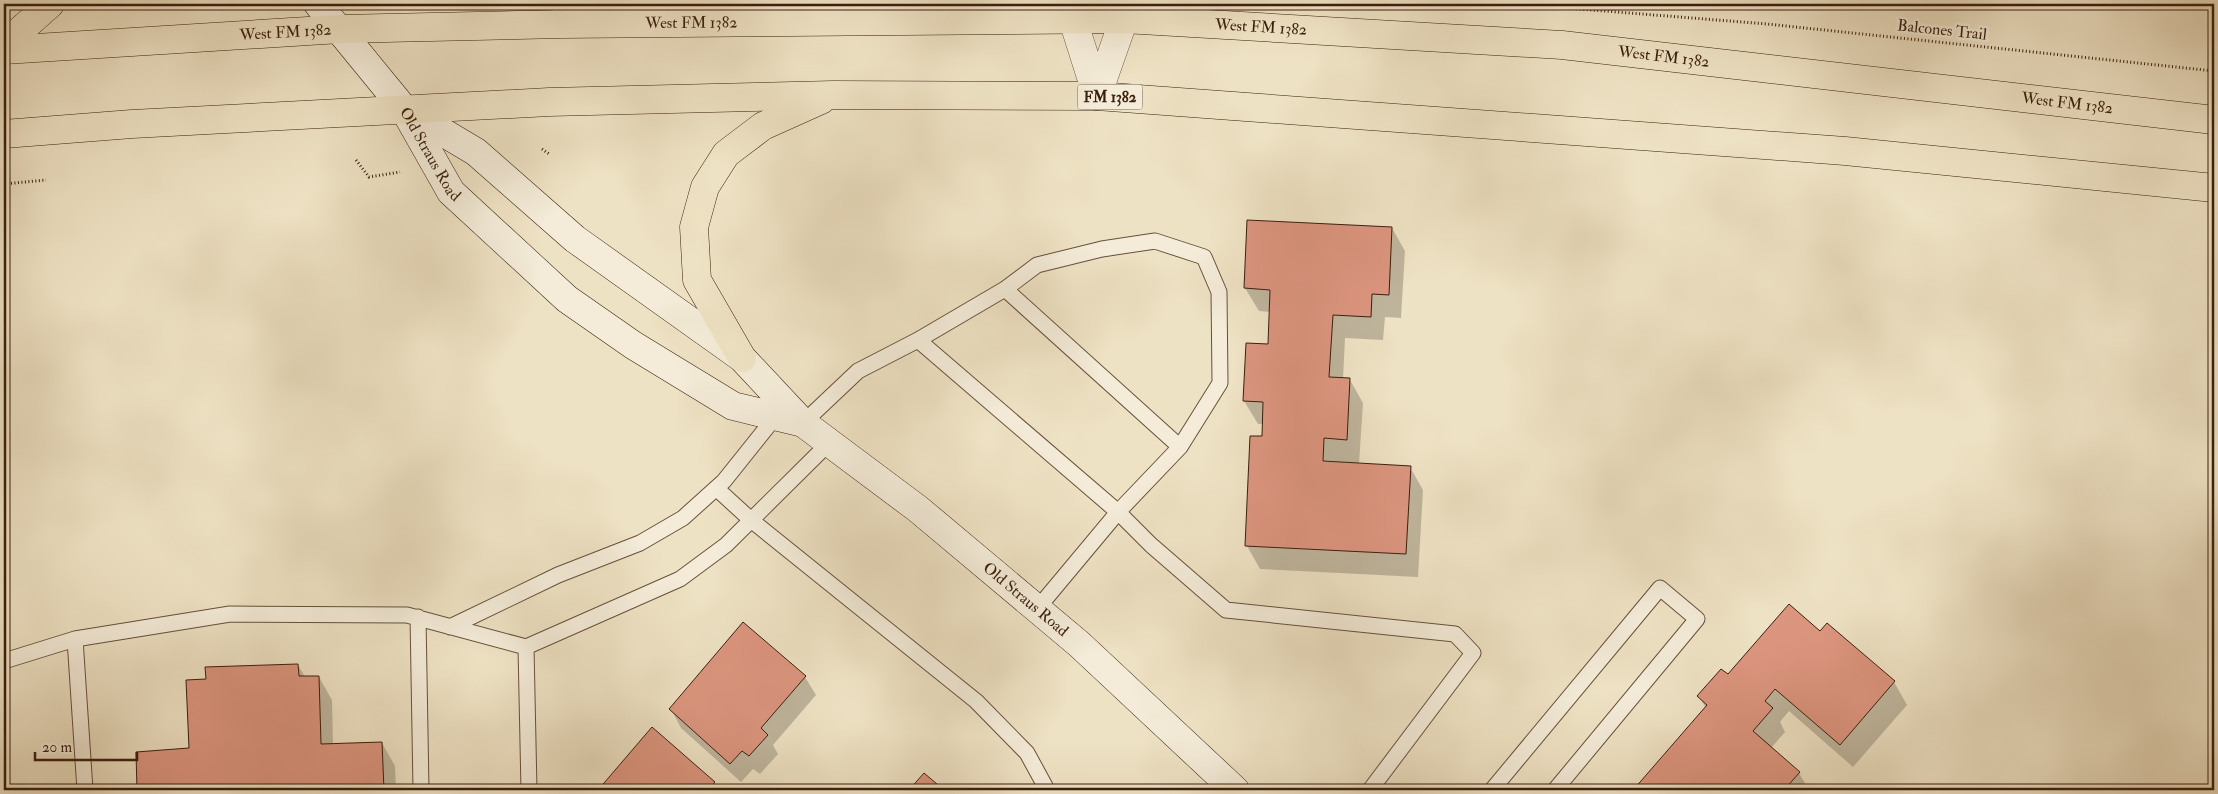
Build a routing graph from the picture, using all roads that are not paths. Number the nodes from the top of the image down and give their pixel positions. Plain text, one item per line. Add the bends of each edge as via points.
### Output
1 (50, 4) edge
2 (318, 4) edge
3 (1073, 12) edge
4 (1124, 12) edge
5 (560, 14) edge
6 (673, 14) edge
7 (340, 29) junction
8 (4, 45) edge
9 (4, 50) edge
10 (833, 95) junction
11 (1097, 96) junction
12 (404, 109) junction
13 (2214, 120) edge
14 (4, 134) edge
15 (2214, 188) edge
16 (1005, 289) junction
17 (918, 340) junction
18 (742, 358) junction
19 (776, 416) junction
20 (803, 423) junction
21 (830, 442) junction
22 (1180, 447) junction
23 (716, 488) junction
24 (1118, 512) junction
25 (751, 520) junction
26 (1037, 609) junction
27 (418, 617) junction
28 (450, 627) junction
29 (75, 639) junction
30 (526, 647) junction
31 (4, 661) edge
32 (1222, 786) edge
33 (85, 790) edge
34 (421, 790) edge
35 (529, 790) edge
36 (1044, 790) edge
37 (1370, 790) edge
38 (1492, 790) edge
39 (1555, 790) edge

1 - 8 main road
2 - 7 street
3 - 4 main road, West FM 1382
3 - 6 main road, West FM 1382
3 - 11 street
4 - 11 street
4 - 13 main road, West FM 1382 via 1562,45
5 - 6 main road, West FM 1382
5 - 7 main road, West FM 1382
7 - 9 main road, West FM 1382
7 - 12 street
10 - 11 main road, FM 1382
10 - 12 main road, FM 1382
10 - 18 main road via 763,126 726,154 705,188 694,227 697,280
11 - 15 main road, FM 1382 via 1845,151
12 - 14 main road, FM 1382
12 - 18 street, Old Straus Road via 476,152 575,239
12 - 19 street, Old Straus Road via 451,192 567,299 633,345 733,406
16 - 17 lane
16 - 22 lane
16 - 22 lane via 1037,265 1102,249 1155,241 1204,256 1219,292 1220,383
17 - 20 lane via 858,371
17 - 24 lane
18 - 20 street, Old Straus Road
19 - 20 street, Old Straus Road
19 - 23 lane
20 - 21 street, Old Straus Road
21 - 25 lane
21 - 26 street, Old Straus Road via 918,509
22 - 24 lane
23 - 25 lane
23 - 28 lane via 682,518 640,542 558,575
24 - 26 lane
24 - 37 lane via 1226,610 1455,634 1473,653
25 - 30 lane via 726,545 680,579
25 - 36 lane via 976,701 1027,753 1045,786
26 - 32 street, Old Straus Road
27 - 28 lane
27 - 29 lane via 230,614
27 - 34 lane
28 - 30 lane
29 - 31 lane
29 - 33 lane
30 - 35 lane
38 - 39 lane via 1660,588 1696,619

